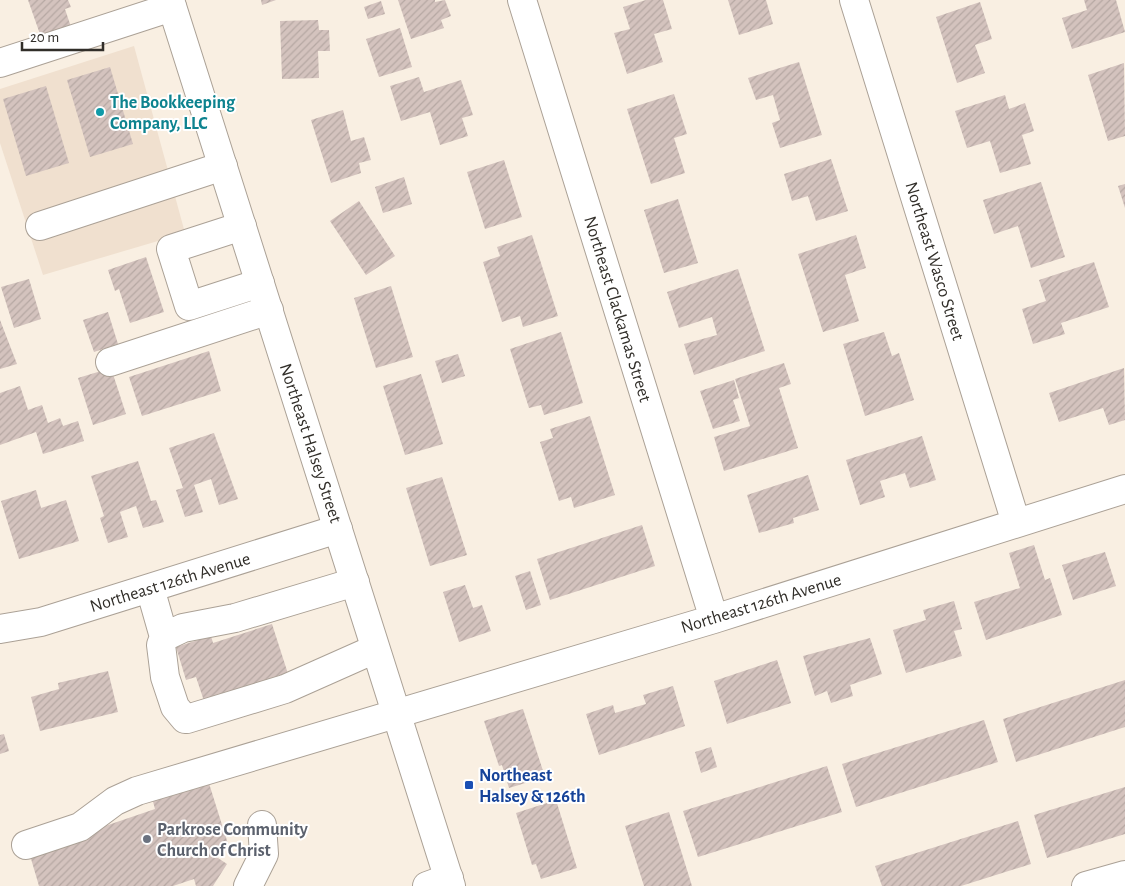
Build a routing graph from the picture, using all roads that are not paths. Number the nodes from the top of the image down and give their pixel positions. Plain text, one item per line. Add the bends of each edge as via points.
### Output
1 (522, 0) edge
2 (854, 0) edge
3 (171, 3) edge
4 (0, 63) edge
5 (223, 166) junction
6 (40, 226) dead end
7 (242, 226) junction
8 (260, 283) junction
9 (269, 310) junction
10 (110, 362) dead end
11 (1125, 488) edge
12 (1016, 523) junction
13 (338, 529) junction
14 (355, 582) junction
15 (150, 588) junction
16 (714, 619) junction
17 (0, 629) edge
18 (164, 638) junction
19 (375, 648) junction
20 (396, 713) junction
21 (262, 824) dead end
22 (26, 846) dead end
23 (1125, 875) edge
24 (442, 883) edge
25 (248, 886) edge
26 (1086, 886) edge

1 - 16 street, Northeast Clackamas Street
2 - 12 street, Northeast Wasco Street
3 - 4 street
3 - 5 street, Northeast Halsey Street
5 - 6 street
5 - 7 street, Northeast Halsey Street
7 - 8 street, Northeast Halsey Street
7 - 8 street via 171,249 189,306
8 - 9 street, Northeast Halsey Street
9 - 10 street
9 - 13 street, Northeast Halsey Street
11 - 12 street, Northeast 126th Avenue
12 - 16 street, Northeast 126th Avenue
13 - 14 street, Northeast Halsey Street
13 - 15 street, Northeast 126th Avenue
14 - 18 street via 235,618 183,628
14 - 19 street, Northeast Halsey Street
15 - 17 street, Northeast 126th Avenue via 41,622
15 - 18 street
16 - 20 street, Northeast 126th Avenue
18 - 19 street via 161,645 165,677 175,707 184,719 285,689
19 - 20 street, Northeast Halsey Street
20 - 22 street, Northeast 126th Avenue via 137,791 115,801 80,827
20 - 24 street, Northeast Halsey Street
21 - 25 street via 264,854
23 - 26 street

